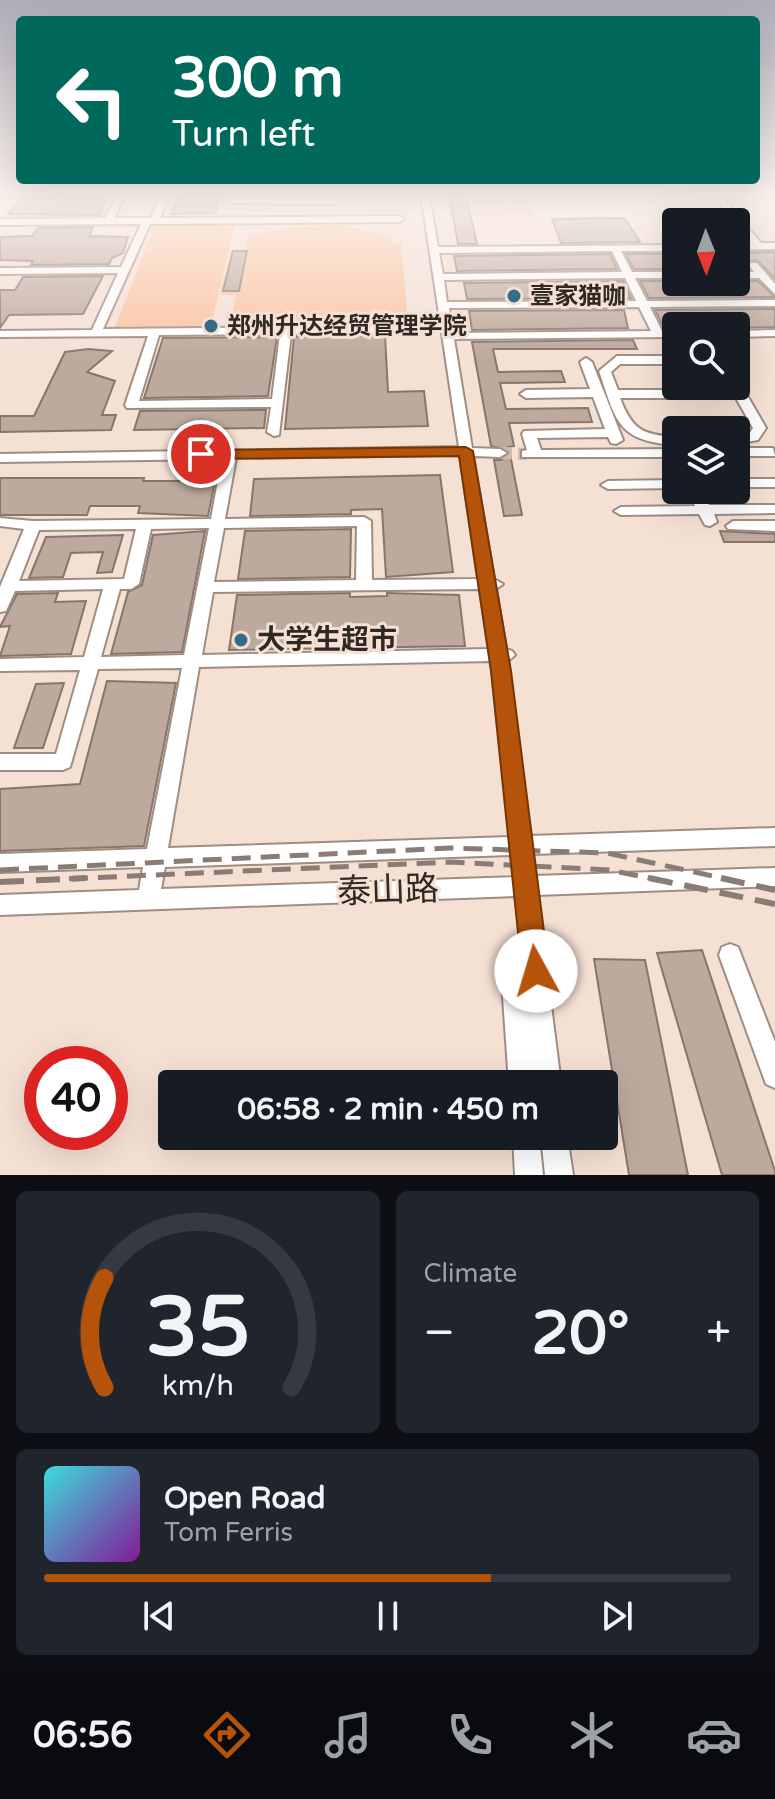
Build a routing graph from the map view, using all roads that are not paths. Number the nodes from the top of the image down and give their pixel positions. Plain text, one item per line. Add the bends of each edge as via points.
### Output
1 (615, 248) edge
2 (135, 249) edge
3 (539, 249) edge
4 (433, 250) joint
5 (754, 265) dead end
6 (124, 270) junction
7 (0, 271) edge
8 (662, 275) edge
9 (750, 275) edge
10 (762, 275) junction
11 (629, 276) junction
12 (438, 277) junction
13 (775, 291) edge
14 (775, 303) edge
15 (643, 304) junction
16 (442, 305) junction
17 (404, 329) dead end
18 (286, 331) junction
19 (155, 332) junction
20 (96, 333) junction
21 (775, 333) edge
22 (0, 334) edge
23 (658, 334) junction
24 (662, 334) edge
25 (750, 334) edge
26 (447, 336) junction
27 (662, 360) edge
28 (586, 362) dead end
29 (662, 392) edge
30 (598, 393) junction
31 (526, 394) dead end
32 (614, 394) junction
33 (744, 400) edge
34 (277, 403) junction
35 (760, 428) junction
36 (274, 432) dead end
37 (613, 433) junction
38 (750, 438) edge
39 (662, 441) edge
40 (470, 452) junction
41 (500, 453) tunnel mouth
42 (621, 453) junction
43 (662, 453) edge
44 (750, 453) edge
45 (230, 454) junction
46 (774, 454) edge
47 (0, 458) edge
48 (750, 483) edge
49 (775, 483) edge
50 (662, 484) edge
51 (608, 485) dead end
52 (701, 504) edge
53 (775, 509) edge
54 (621, 511) dead end
55 (707, 516) junction
56 (0, 522) edge
57 (218, 523) junction
58 (145, 524) junction
59 (33, 526) junction
60 (733, 526) dead end
61 (775, 526) edge
62 (113, 584) junction
63 (491, 584) junction
64 (364, 585) junction
65 (9, 586) junction
66 (205, 587) junction
67 (0, 607) edge
68 (502, 655) junction
69 (193, 660) junction
70 (90, 663) junction
71 (0, 665) edge
72 (0, 762) edge
73 (775, 837) edge
74 (521, 847) junction
75 (156, 857) junction
76 (0, 863) edge
77 (775, 877) edge
78 (526, 887) junction
79 (148, 899) junction
80 (0, 905) edge
81 (730, 955) dead end
82 (513, 968) dead end
83 (521, 1070) edge
84 (546, 1070) edge
85 (775, 1075) edge
86 (527, 1150) edge
87 (556, 1150) edge
88 (529, 1175) edge
89 (559, 1175) edge

1 - 11 street
2 - 6 street
3 - 4 street
4 - 12 street
5 - 10 street
6 - 7 street
6 - 20 street
8 - 11 street
9 - 10 street
10 - 13 street
11 - 12 street
11 - 15 street
12 - 16 street
14 - 15 street
15 - 16 street
15 - 23 street
16 - 26 street
17 - 18 street
18 - 19 street
18 - 34 street
19 - 20 street
19 - 34 street via 131,405
20 - 22 street
21 - 25 street
23 - 24 street
23 - 26 street
26 - 40 street
27 - 32 street via 611,363 605,371
28 - 30 street
29 - 32 street
30 - 31 street
30 - 37 street
32 - 39 street via 633,433
33 - 35 street
34 - 36 street
35 - 38 street
35 - 46 street
37 - 42 street
37 - 42 street via 529,434 531,454
40 - 41 street
40 - 45 street
40 - 63 street
42 - 43 street
44 - 46 street
45 - 47 street
45 - 57 street
48 - 49 street
50 - 51 street
52 - 55 street
53 - 55 street
54 - 55 street
56 - 59 street
57 - 58 street
57 - 64 street via 364,521
57 - 66 street
58 - 59 street
58 - 62 street via 131,584
59 - 65 street
60 - 61 street
62 - 65 street
62 - 70 street
63 - 64 street
63 - 68 street
64 - 66 street
65 - 67 street
66 - 69 street
68 - 69 street
68 - 74 street
69 - 70 street
69 - 75 street
70 - 71 street
70 - 72 street via 63,762
73 - 74 street, 泰山路
74 - 75 street, 泰山路
74 - 78 street
75 - 76 street, 泰山路
75 - 79 street
77 - 78 street, 泰山路
78 - 79 street, 泰山路
78 - 84 street
79 - 80 street, 泰山路
81 - 85 street
82 - 83 street
86 - 88 street
87 - 89 street

